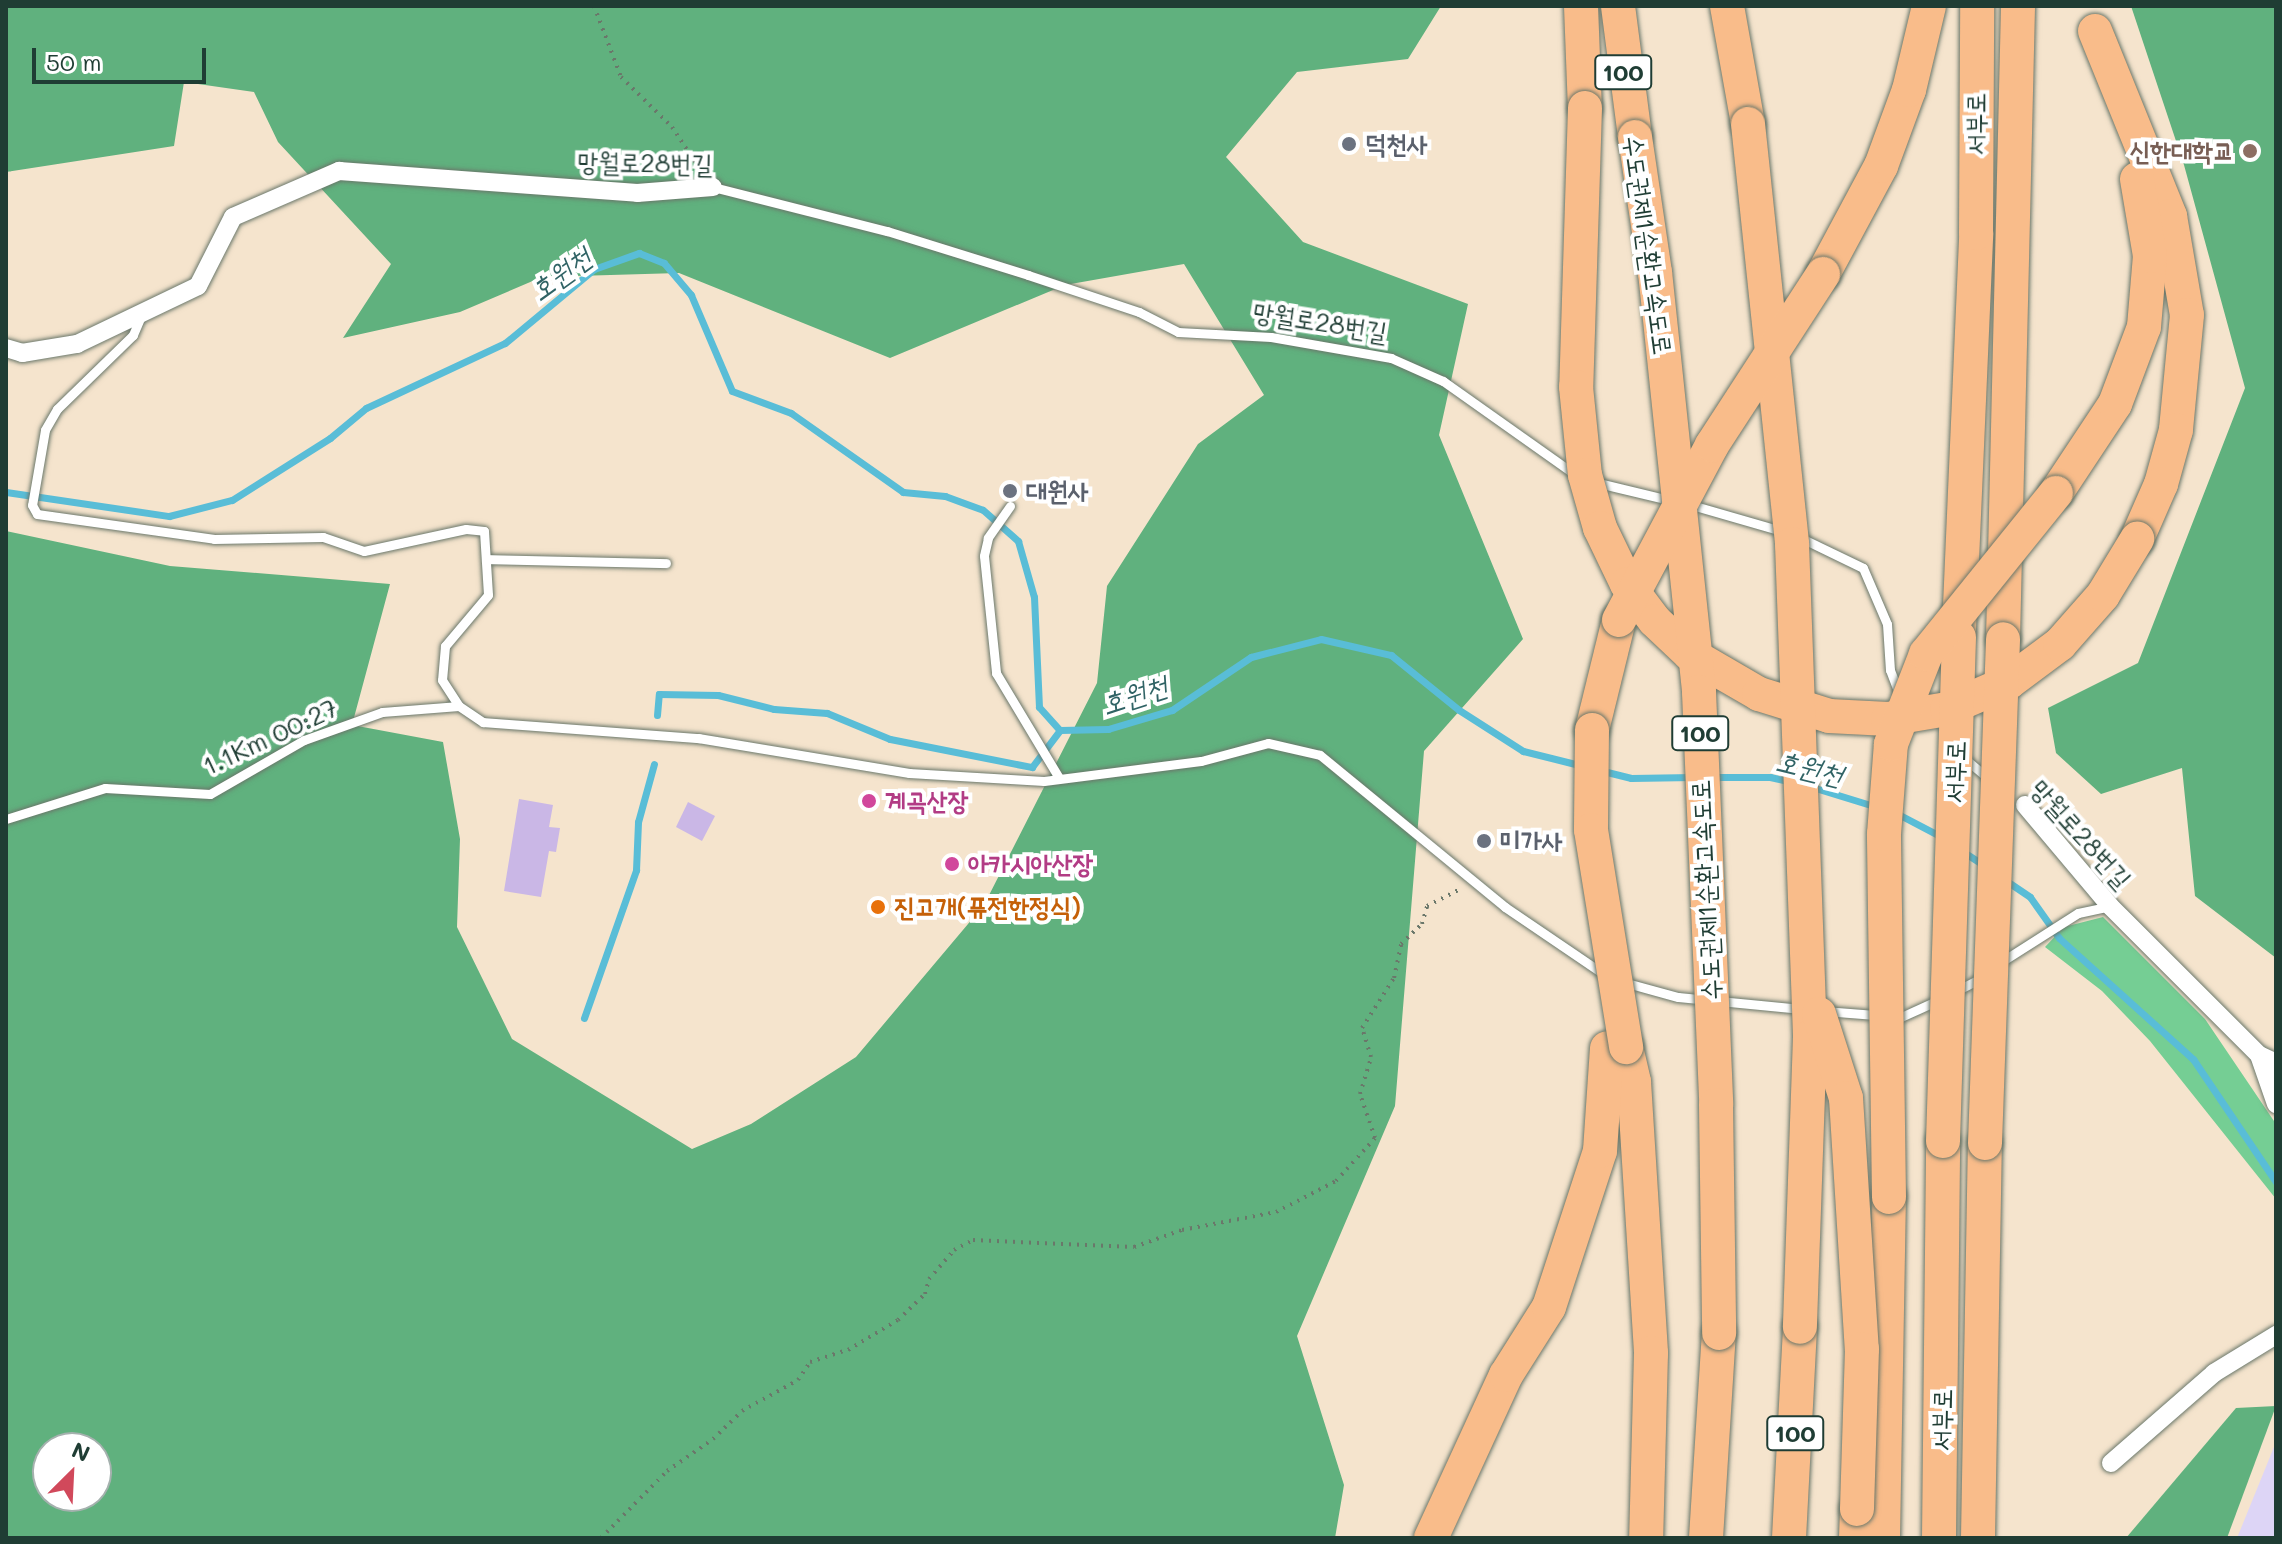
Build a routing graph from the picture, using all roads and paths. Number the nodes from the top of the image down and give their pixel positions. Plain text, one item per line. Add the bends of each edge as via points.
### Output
1 (594, 6) edge
2 (1581, 6) edge
3 (1618, 6) edge
4 (1727, 6) edge
5 (1929, 6) edge
6 (1977, 6) edge
7 (2018, 6) edge
8 (2092, 19) edge
9 (713, 187) junction
10 (141, 316) junction
11 (6, 348) edge
12 (1010, 506) dead end
13 (486, 559) junction
14 (666, 563) dead end
15 (459, 706) junction
16 (1932, 727) dead end
17 (1941, 736) dead end
18 (1059, 778) junction
19 (2025, 805) joint
20 (6, 819) edge
21 (1472, 880) junction
22 (2110, 906) junction
23 (1804, 967) junction
24 (1616, 1048) junction
25 (2267, 1059) edge
26 (2276, 1104) edge
27 (2276, 1335) edge
28 (2111, 1463) dead end
29 (1856, 1524) edge
30 (601, 1538) edge
31 (1431, 1538) edge
32 (1646, 1538) edge
33 (1706, 1538) edge
34 (1789, 1538) edge
35 (1883, 1538) edge
36 (1939, 1538) edge
37 (1978, 1538) edge

1 - 9 path via 621,77 672,127
2 - 8 highway, bridge via 1585,108 1576,387 1585,475 1600,528 1627,584 1690,654 1759,694 1821,714 1888,719 1947,709 2009,682 2060,644 2103,595 2137,539 2161,484 2176,430 2187,315 2170,216
3 - 33 highway, 수도권제1순환고속도로 / 100, bridge via 1655,272 1699,692 1716,1105 1719,1333
4 - 23 highway, 100, bridge via 1748,124 1792,544
5 - 24 highway, bridge via 1914,76 1881,166 1823,274 1712,445 1619,620 1592,730 1591,830
6 - 36 highway, 서부로, bridge via 1976,233 1943,1141
7 - 37 highway, 서부로, bridge
8 - 35 highway, bridge via 2142,199 2150,282 2144,327 2125,384 2094,442 1926,654 1891,744 1884,834 1889,1197
9 - 10 street, 망월로28번길 via 637,193 339,171 233,217 198,286
9 - 16 lane, 망월로28번길 via 887,231 1139,312 1178,332 1271,337 1391,358 1443,381 1583,480 1724,512 1813,542 1863,568 1887,624 1890,670 1899,694
10 - 11 street via 77,344 22,353
10 - 13 lane via 125,344 57,409 45,430 32,505 37,514 214,539 323,537 364,551 466,529 484,531
12 - 18 lane via 988,538 985,574 996,673
13 - 14 lane
13 - 15 lane via 488,595 445,646 442,680
15 - 18 lane via 483,722 698,738 909,773
15 - 20 lane, 1.1Km 00:27 via 382,712 356,721 304,740 210,794 105,788
17 - 19 lane, 망월로28번길
18 - 21 lane via 1201,761 1268,743 1320,755
19 - 22 street, 망월로28번길
21 - 22 lane via 1603,974 1678,997 1901,1017 1977,981 2032,938 2078,913
21 - 30 path via 1427,906 1422,924 1401,944 1394,978 1362,1028 1371,1057 1360,1094 1375,1138 1336,1181 1276,1212 1182,1230 1134,1247 973,1240 954,1250 929,1279 925,1294 898,1320 848,1350 810,1362 798,1380 742,1411 667,1471
22 - 25 street, 망월로28번길
23 - 29 highway, bridge via 1846,1098 1862,1349
23 - 34 highway, 100, bridge via 1810,1037
24 - 31 highway via 1600,1151 1549,1307 1506,1375
24 - 32 highway via 1634,1082 1651,1353
25 - 26 street
27 - 28 street via 2193,1389

